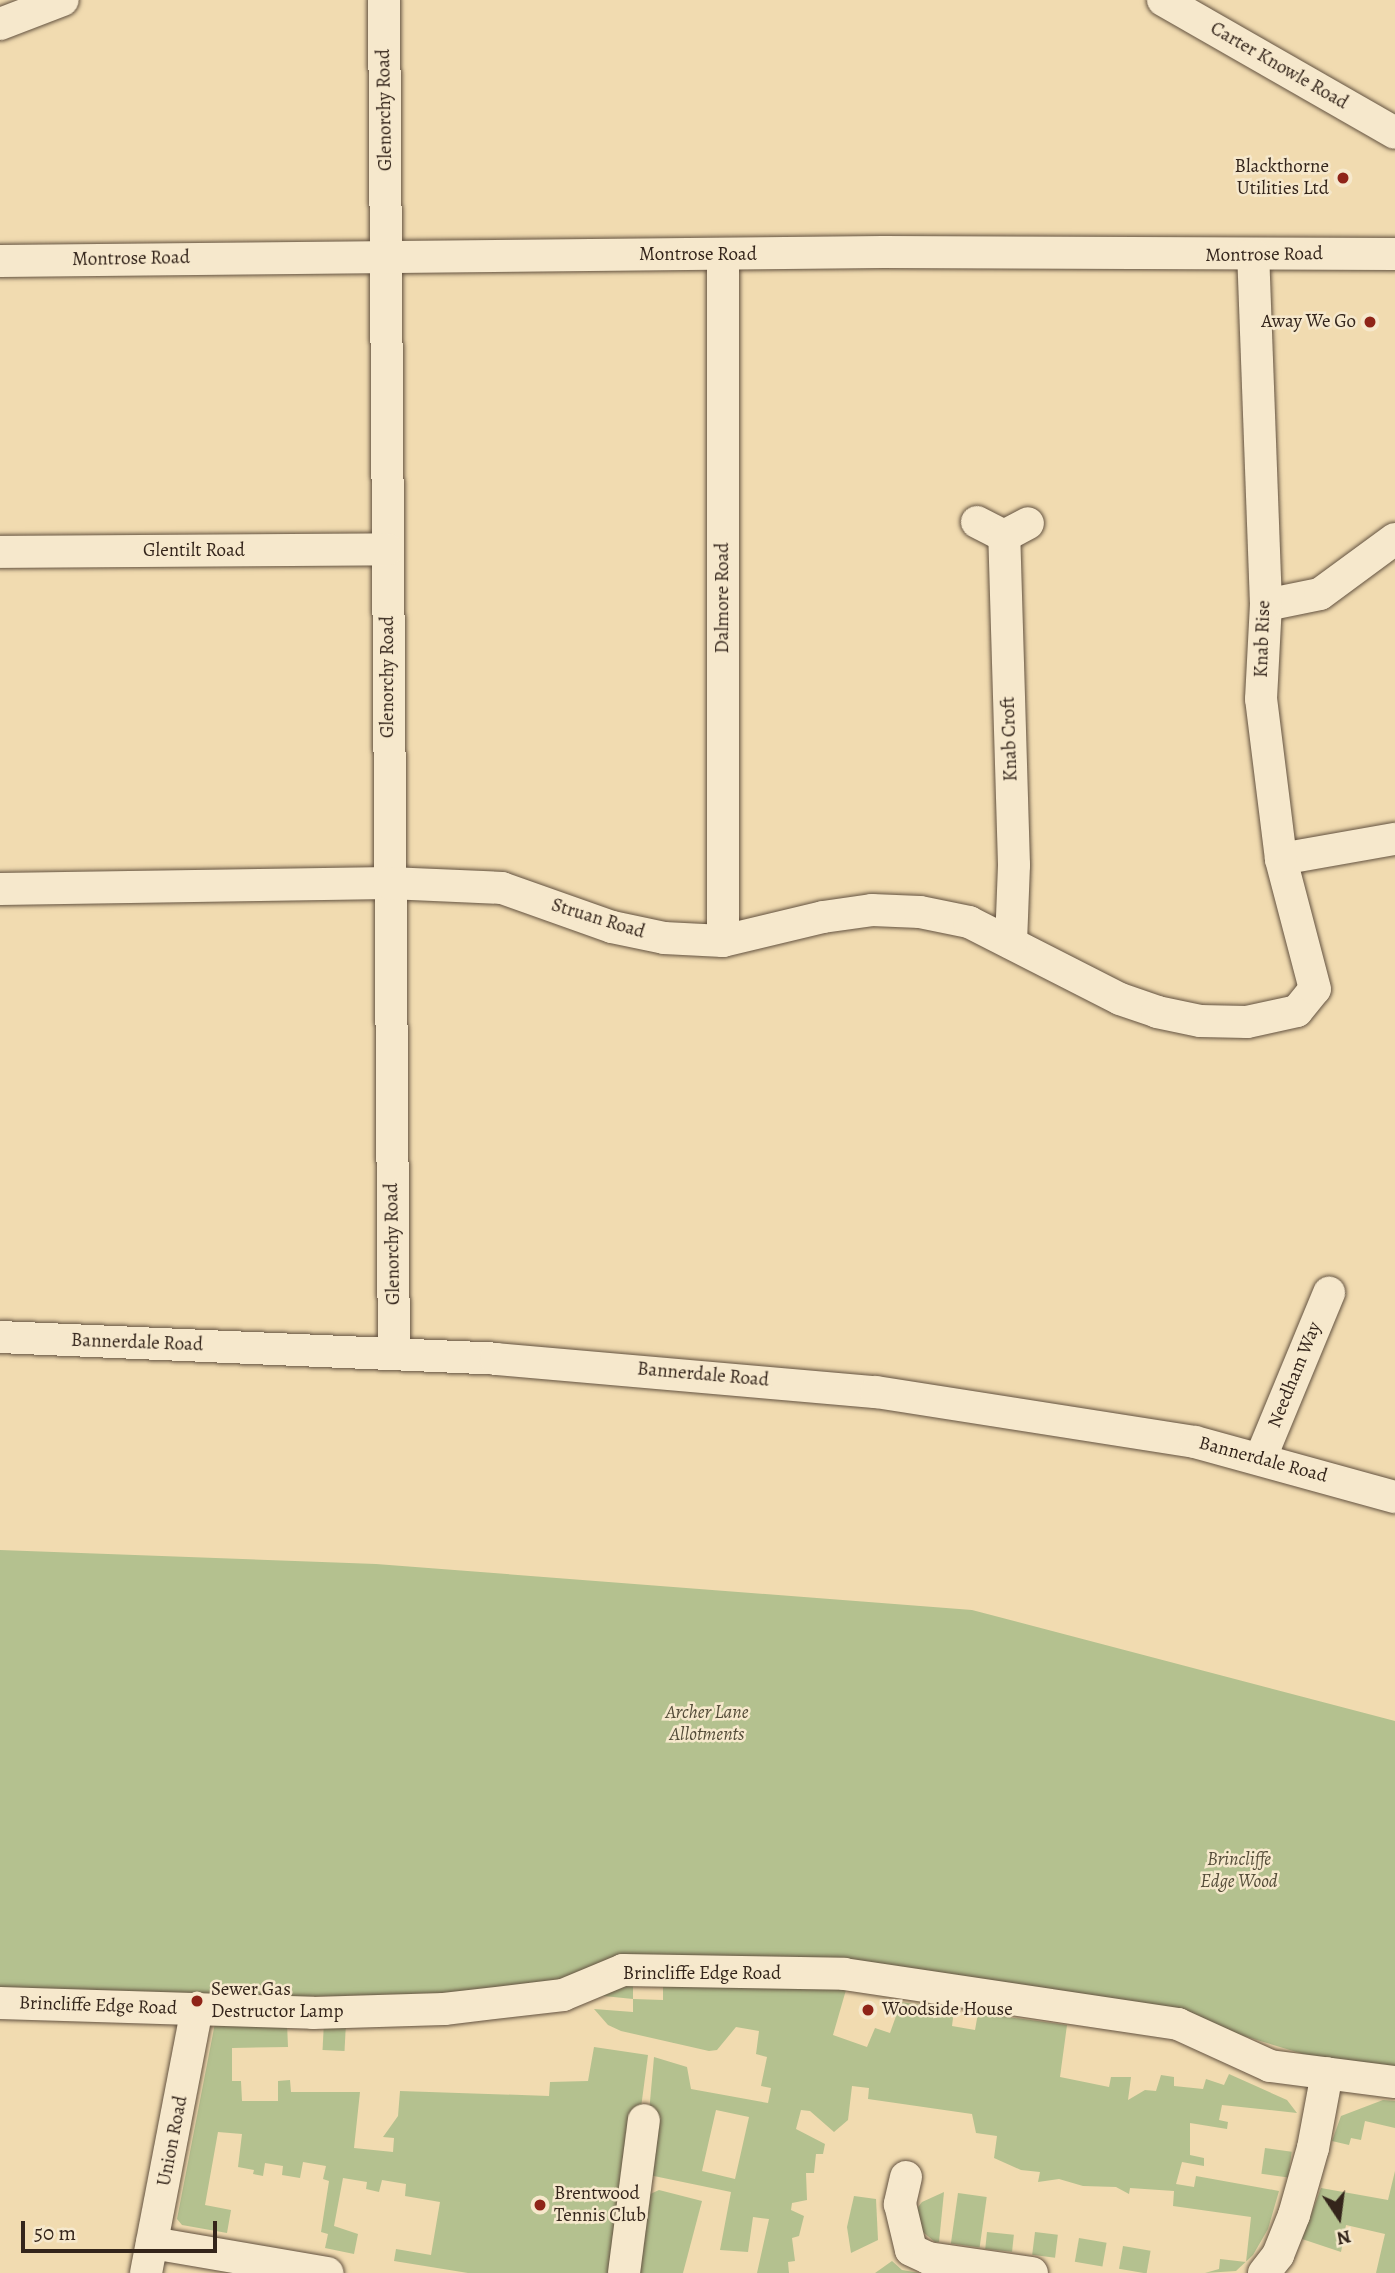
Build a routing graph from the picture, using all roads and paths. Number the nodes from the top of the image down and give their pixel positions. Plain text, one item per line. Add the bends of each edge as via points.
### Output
1 (63, 0) edge
2 (384, 0) edge
3 (1163, 0) edge
4 (0, 24) edge
5 (1395, 133) edge
6 (1253, 254) junction
7 (1395, 254) edge
8 (387, 255) junction
9 (723, 255) junction
10 (0, 261) edge
11 (1003, 527) dead end
12 (1395, 538) edge
13 (388, 550) junction
14 (0, 552) edge
15 (1266, 605) junction
16 (1395, 839) edge
17 (1281, 859) junction
18 (389, 883) junction
19 (0, 889) edge
20 (723, 941) junction
21 (1011, 943) junction
22 (1297, 1011) joint
23 (1329, 1293) dead end
24 (0, 1337) edge
25 (394, 1354) junction
26 (1261, 1457) junction
27 (1395, 1497) edge
28 (0, 2003) edge
29 (197, 2010) junction
30 (1327, 2073) junction
31 (1395, 2082) edge
32 (644, 2120) dead end
33 (906, 2177) dead end
34 (149, 2258) edge
35 (327, 2273) edge
36 (624, 2273) edge
37 (1032, 2273) edge
38 (1264, 2273) edge

1 - 4 street
2 - 8 street, Glenorchy Road
3 - 5 street, Carter Knowle Road
6 - 7 street, Montrose Road
6 - 9 street, Montrose Road
6 - 15 street, Knab Rise
8 - 9 street, Montrose Road
8 - 10 street, Montrose Road
8 - 13 street, Glenorchy Road
9 - 20 street, Dalmore Road
11 - 21 street, Knab Croft via 1014,865
12 - 15 street via 1320,594
13 - 14 street, Glentilt Road
13 - 18 street, Glenorchy Road
15 - 17 street, Knab Rise via 1261,699
16 - 17 street
17 - 22 street, Knab Rise via 1314,980 1311,998
18 - 19 street, Struan Road
18 - 20 street, Struan Road via 502,888 612,927 664,939
18 - 25 street, Glenorchy Road
20 - 21 street, Struan Road via 872,910 920,912 969,922
21 - 22 street, Struan Road via 1120,999 1157,1012 1200,1021 1247,1022 1274,1020
23 - 26 street, Needham Way
24 - 25 street, Bannerdale Road
25 - 26 street, Bannerdale Road via 876,1392 1195,1442
26 - 27 street, Bannerdale Road
28 - 29 street, Brincliffe Edge Road
29 - 30 street, Brincliffe Edge Road via 444,2010 563,1995 623,1970 844,1974 1178,2024 1270,2066
29 - 34 street, Union Road
30 - 31 street, Brincliffe Edge Road
30 - 38 street via 1294,2215 1278,2255
32 - 36 street
33 - 37 street via 900,2204 911,2250 928,2258
34 - 35 street

